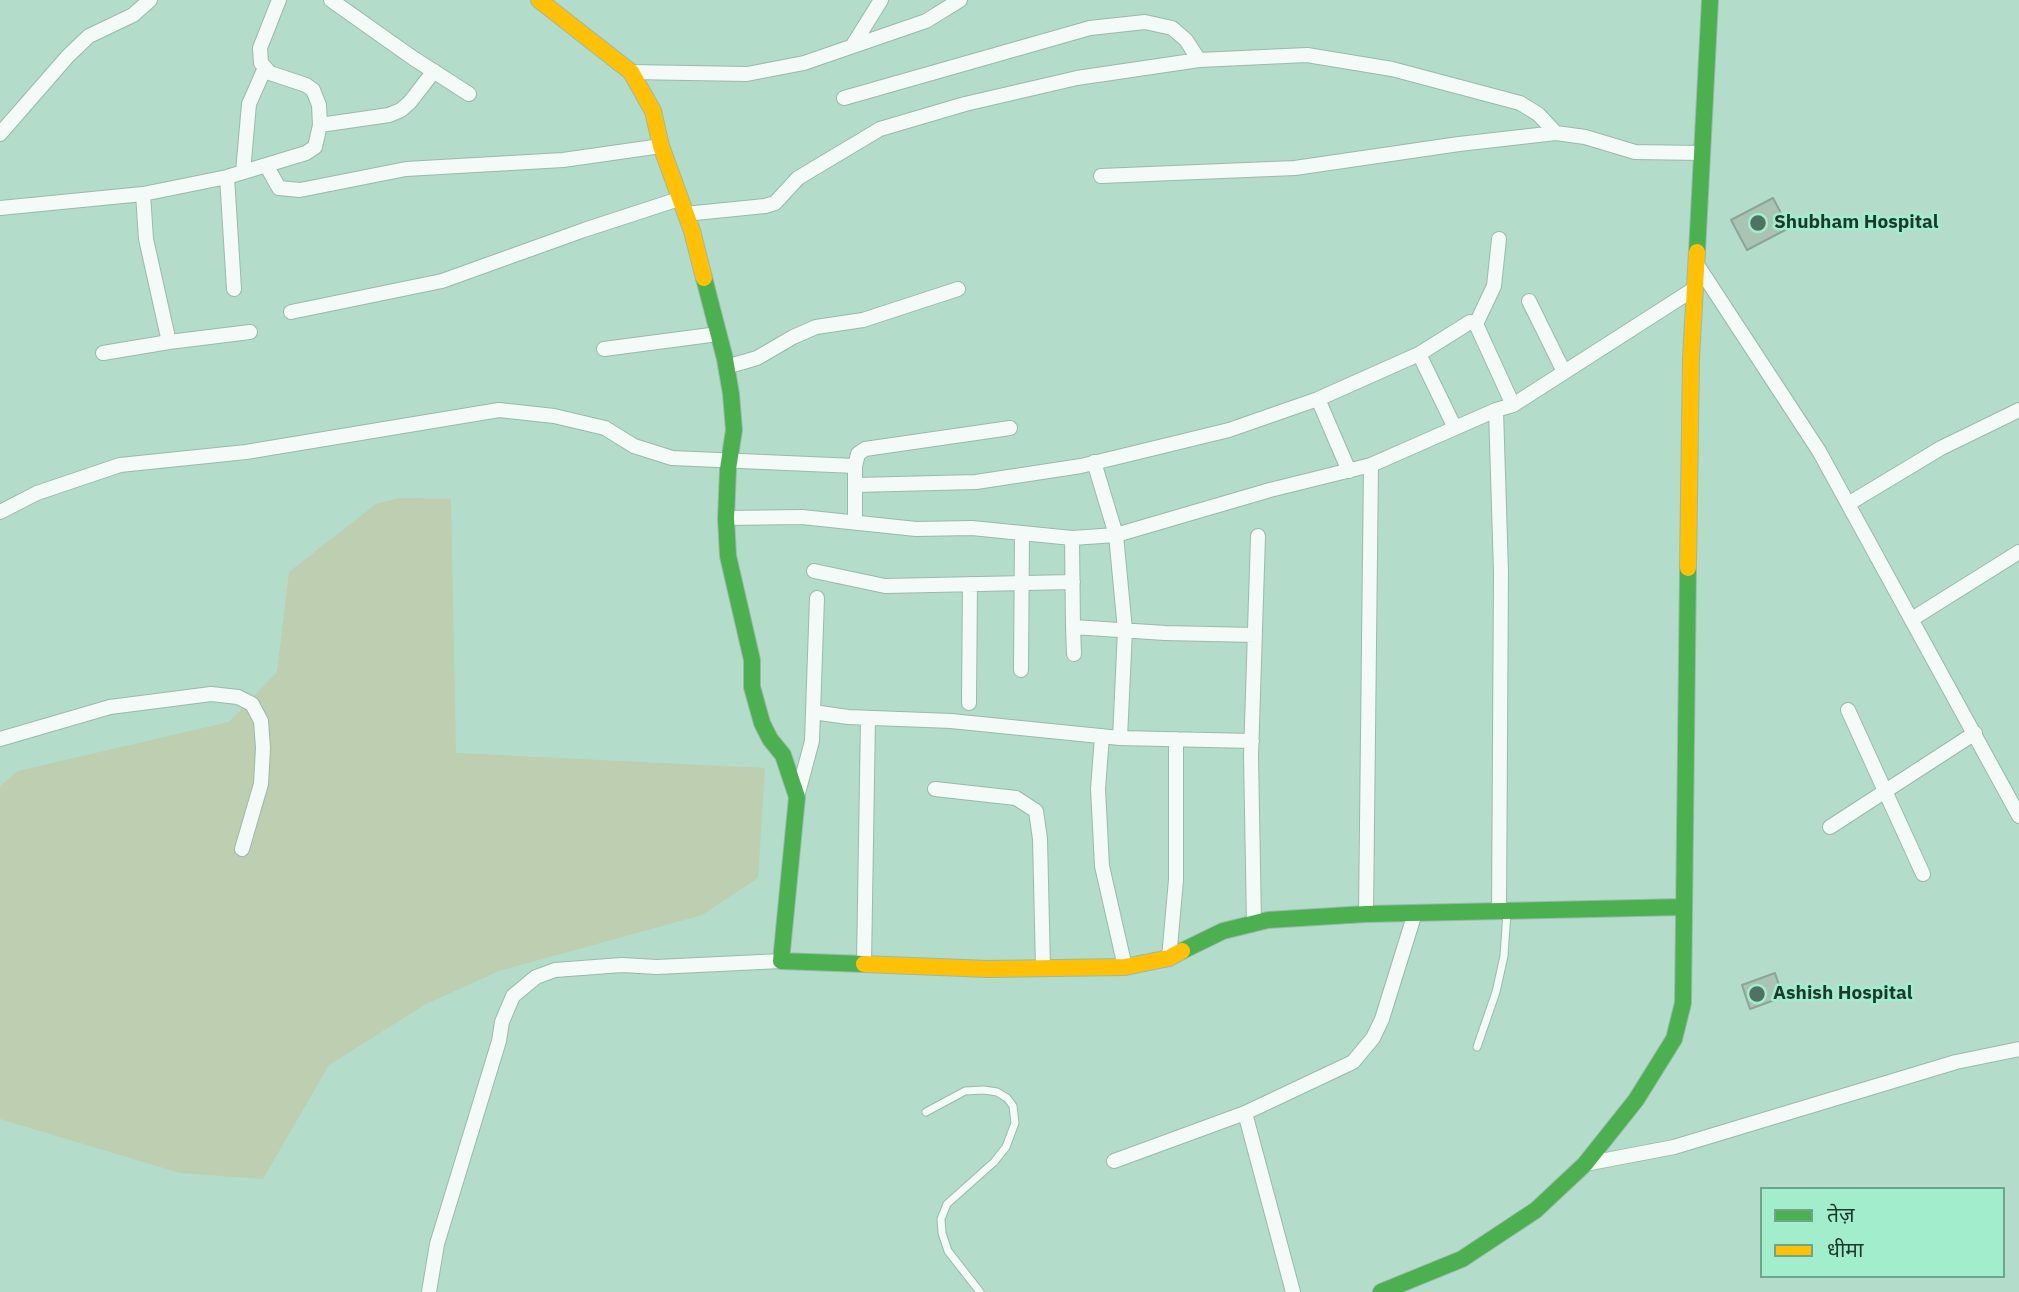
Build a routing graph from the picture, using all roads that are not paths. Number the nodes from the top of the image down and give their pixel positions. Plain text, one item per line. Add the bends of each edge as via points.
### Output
1 (150, 0) edge
2 (279, 0) edge
3 (331, 0) edge
4 (539, 0) edge
5 (881, 0) edge
6 (960, 0) edge
7 (1710, 0) edge
8 (853, 45) junction
9 (1199, 60) junction
10 (264, 70) junction
11 (434, 71) junction
12 (631, 72) junction
13 (469, 93) dead end
14 (844, 98) dead end
15 (320, 125) junction
16 (1556, 133) junction
17 (0, 134) edge
18 (661, 146) junction
19 (1701, 153) junction
20 (266, 165) junction
21 (243, 172) junction
22 (1101, 176) dead end
23 (227, 177) junction
24 (143, 194) junction
25 (682, 207) junction
26 (0, 208) edge
27 (1499, 239) dead end
28 (1696, 263) junction
29 (234, 289) dead end
30 (958, 289) dead end
31 (1694, 289) junction
32 (1529, 301) dead end
33 (291, 312) dead end
34 (1476, 324) junction
35 (250, 332) dead end
36 (718, 334) junction
37 (169, 342) junction
38 (604, 349) dead end
39 (103, 353) dead end
40 (1419, 354) junction
41 (726, 367) junction
42 (1564, 372) junction
43 (1318, 398) junction
44 (1513, 405) junction
45 (1496, 410) junction
46 (2019, 410) edge
47 (1010, 428) dead end
48 (1455, 428) junction
49 (730, 461) junction
50 (1094, 462) junction
51 (1371, 465) junction
52 (855, 466) junction
53 (1349, 471) junction
54 (856, 485) junction
55 (1849, 505) junction
56 (0, 512) edge
57 (726, 518) junction
58 (855, 522) junction
59 (1021, 533) junction
60 (1116, 535) junction
61 (1258, 536) dead end
62 (1072, 538) junction
63 (2019, 552) edge
64 (814, 571) dead end
65 (1073, 582) junction
66 (1023, 583) junction
67 (970, 584) junction
68 (817, 598) dead end
69 (1912, 619) junction
70 (1073, 627) junction
71 (1255, 627) junction
72 (1125, 630) junction
73 (1074, 654) dead end
74 (1021, 670) dead end
75 (969, 703) dead end
76 (1847, 710) dead end
77 (813, 712) junction
78 (868, 718) junction
79 (1975, 733) junction
80 (1102, 736) junction
81 (1120, 738) junction
82 (0, 739) edge
83 (1176, 739) junction
84 (1252, 741) junction
85 (935, 789) dead end
86 (1884, 791) junction
87 (797, 797) junction
88 (2019, 816) edge
89 (1830, 827) dead end
90 (242, 849) dead end
91 (1923, 874) dead end
92 (1683, 907) junction
93 (1503, 911) junction
94 (1415, 913) junction
95 (1366, 914) junction
96 (1254, 923) junction
97 (1169, 958) junction
98 (781, 961) junction
99 (864, 964) junction
100 (1125, 967) junction
101 (1043, 968) junction
102 (1477, 1047) dead end
103 (2019, 1049) edge
104 (926, 1112) dead end
105 (1245, 1113) junction
106 (1114, 1161) dead end
107 (1585, 1164) junction
108 (429, 1292) edge
109 (980, 1292) edge
110 (1293, 1292) edge
111 (1381, 1292) edge

1 - 17 street via 133,15 89,36
2 - 10 street via 260,48
3 - 11 street
4 - 12 street
5 - 8 street
6 - 8 street via 926,21
7 - 19 street
8 - 12 street via 804,63 747,74
9 - 14 street via 1172,28 1145,22 1090,28
9 - 16 street via 1307,55 1392,69 1520,103
9 - 25 street via 1077,78 880,129 798,178 775,203 765,206
10 - 15 street via 313,90
10 - 21 street via 249,104
11 - 13 street
11 - 15 street via 401,110
12 - 18 street via 653,111
15 - 20 street via 315,147
16 - 19 street via 1635,152
16 - 22 street via 1295,168
18 - 20 street via 563,160 406,169 300,190 279,188
18 - 25 street
19 - 28 street
20 - 21 street
21 - 23 street
23 - 24 street
23 - 29 street
24 - 26 street
24 - 37 street via 146,239
25 - 33 street via 584,230 442,281
25 - 36 street
27 - 34 street via 1494,286
28 - 31 street
28 - 55 street
30 - 41 street via 863,320 816,327 757,358
31 - 42 street
31 - 92 street
32 - 42 street
34 - 40 street via 1470,322
34 - 44 street
35 - 37 street
36 - 38 street
36 - 41 street
37 - 39 street
40 - 43 street
40 - 48 street
41 - 49 street via 734,430
42 - 44 street
43 - 50 street via 1229,430
43 - 53 street
44 - 45 street
45 - 48 street
45 - 93 street
46 - 55 street via 1941,448
47 - 52 street via 874,446 858,454
48 - 51 street
49 - 52 street
49 - 56 street via 672,458 634,446 604,428 499,410 246,452 120,466 37,492
49 - 57 street
50 - 54 street via 976,482
50 - 60 street
51 - 53 street
51 - 95 street
52 - 54 street
53 - 60 street
54 - 58 street
55 - 69 street
57 - 58 street
57 - 87 street via 728,556 752,660 752,687 762,723 783,755
58 - 59 street
59 - 62 street
59 - 66 street
60 - 62 street
60 - 72 street
61 - 71 street
62 - 65 street
63 - 69 street
64 - 67 street via 885,586
65 - 66 street
65 - 70 street
66 - 67 street
66 - 74 street
67 - 75 street
68 - 77 street
69 - 79 street
70 - 72 street
70 - 73 street
71 - 72 street
71 - 84 street
72 - 81 street
76 - 86 street
77 - 78 street
77 - 87 street via 810,751
78 - 80 street
78 - 99 street
79 - 86 street
79 - 88 street
80 - 81 street
80 - 100 street via 1098,789 1102,866
81 - 83 street
82 - 90 street via 110,707 211,694 238,697 252,704 261,720 264,748 261,784
83 - 84 street
83 - 97 street via 1176,880
84 - 96 street
85 - 101 street via 1016,798 1036,811 1041,839
86 - 89 street
86 - 91 street
87 - 98 street
92 - 93 street
92 - 107 street via 1683,1003 1674,1039 1636,1100
93 - 94 street
93 - 102 lane via 1504,956
94 - 95 street
94 - 105 street via 1382,1019 1353,1062
95 - 96 street
96 - 97 street via 1223,931
97 - 100 street
98 - 99 street
98 - 108 street via 555,970 536,977 513,996 436,1244
99 - 101 street
100 - 101 street
103 - 107 street via 1956,1062 1674,1147
104 - 109 lane via 965,1091 997,1092 1013,1106 1015,1123 1006,1147 947,1204 941,1219 948,1251
105 - 106 street
105 - 110 street
107 - 111 street via 1536,1210 1462,1259

